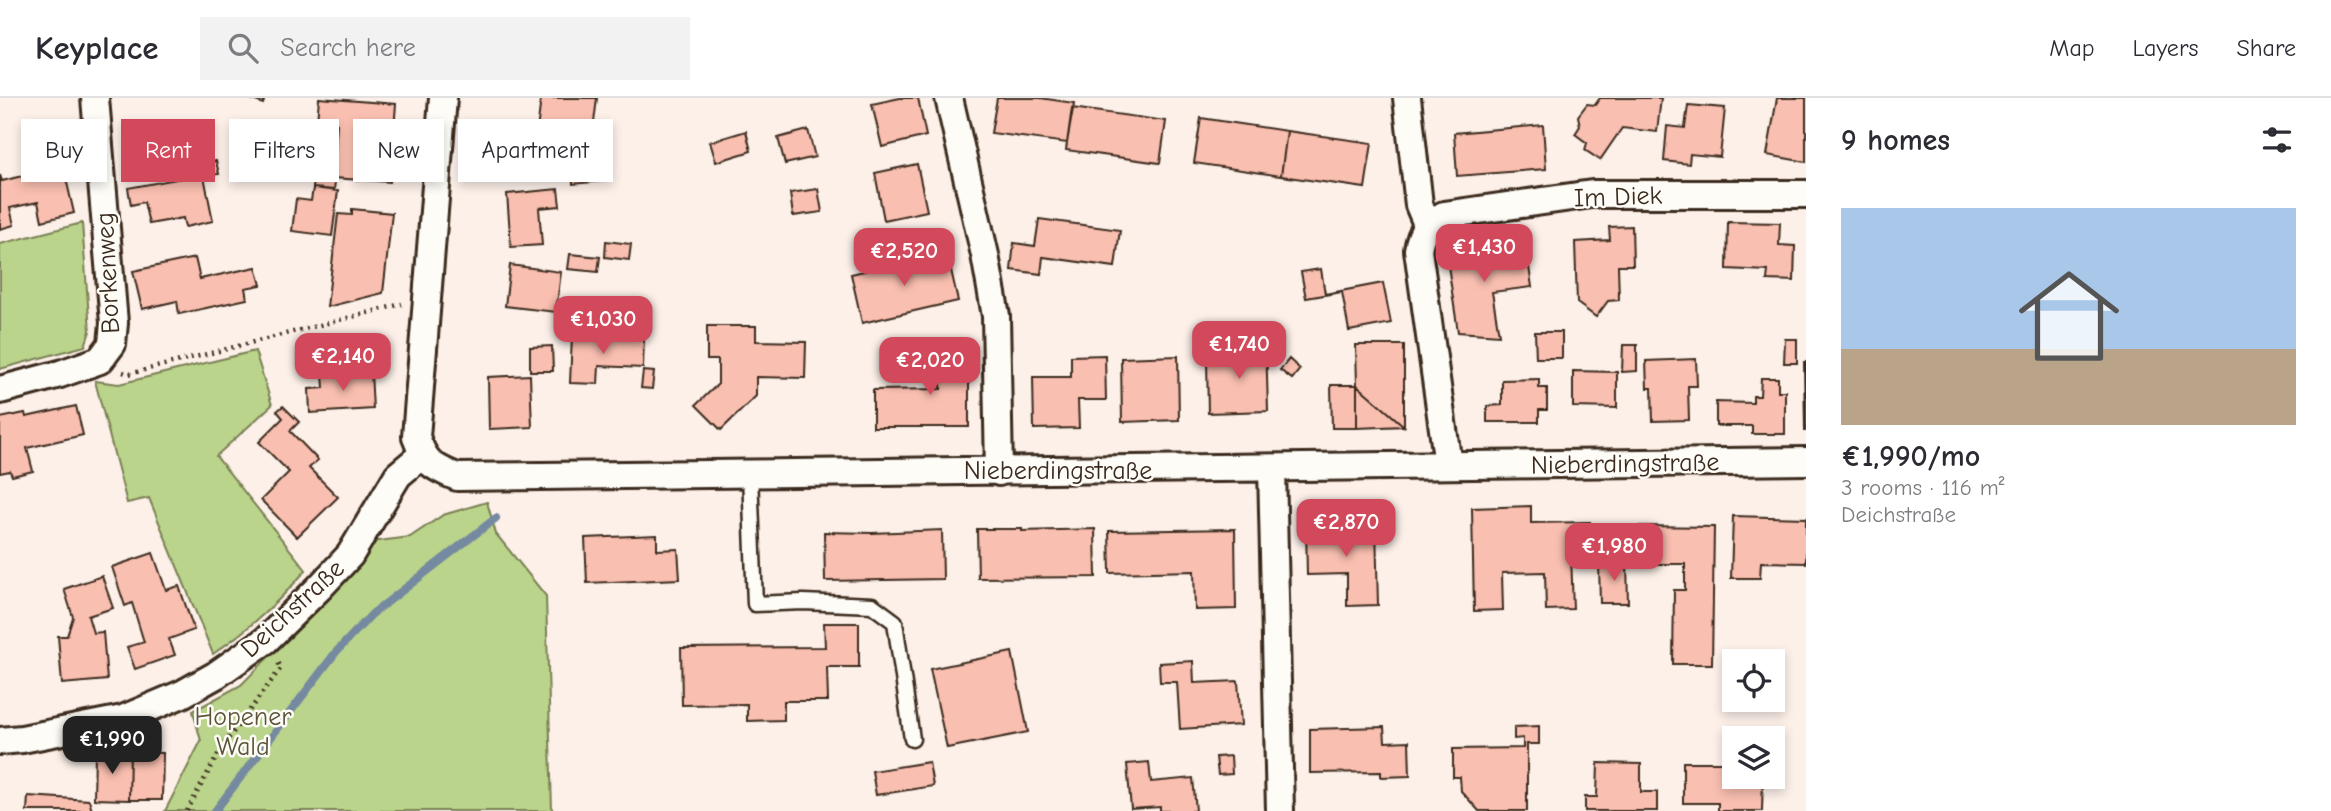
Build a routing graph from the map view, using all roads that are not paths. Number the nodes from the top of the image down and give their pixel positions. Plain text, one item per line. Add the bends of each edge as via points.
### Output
1 (95, 98) edge
2 (443, 98) edge
3 (948, 98) edge
4 (1407, 98) edge
5 (1806, 194) edge
6 (1427, 224) junction
7 (0, 390) edge
8 (422, 455) junction
9 (1806, 461) edge
10 (1448, 465) junction
11 (1272, 468) junction
12 (999, 472) junction
13 (750, 474) junction
14 (912, 739) dead end
15 (0, 741) edge
16 (1280, 811) edge

1 - 7 street, Borkenweg via 112,344 100,360
2 - 8 street via 416,437
3 - 12 street via 996,316
4 - 6 street via 1419,205
5 - 6 street, Im Diek via 1592,194 1444,215
6 - 10 street via 1418,250
8 - 13 street, Nieberdingstraße via 434,467 457,477
8 - 15 street, Deichstraße via 398,475 350,555 266,640 216,675 123,719
9 - 10 street, Nieberdingstraße
10 - 11 street, Nieberdingstraße
11 - 12 street, Nieberdingstraße
11 - 16 street
12 - 13 street, Nieberdingstraße
13 - 14 lane via 755,604 872,605 895,622

